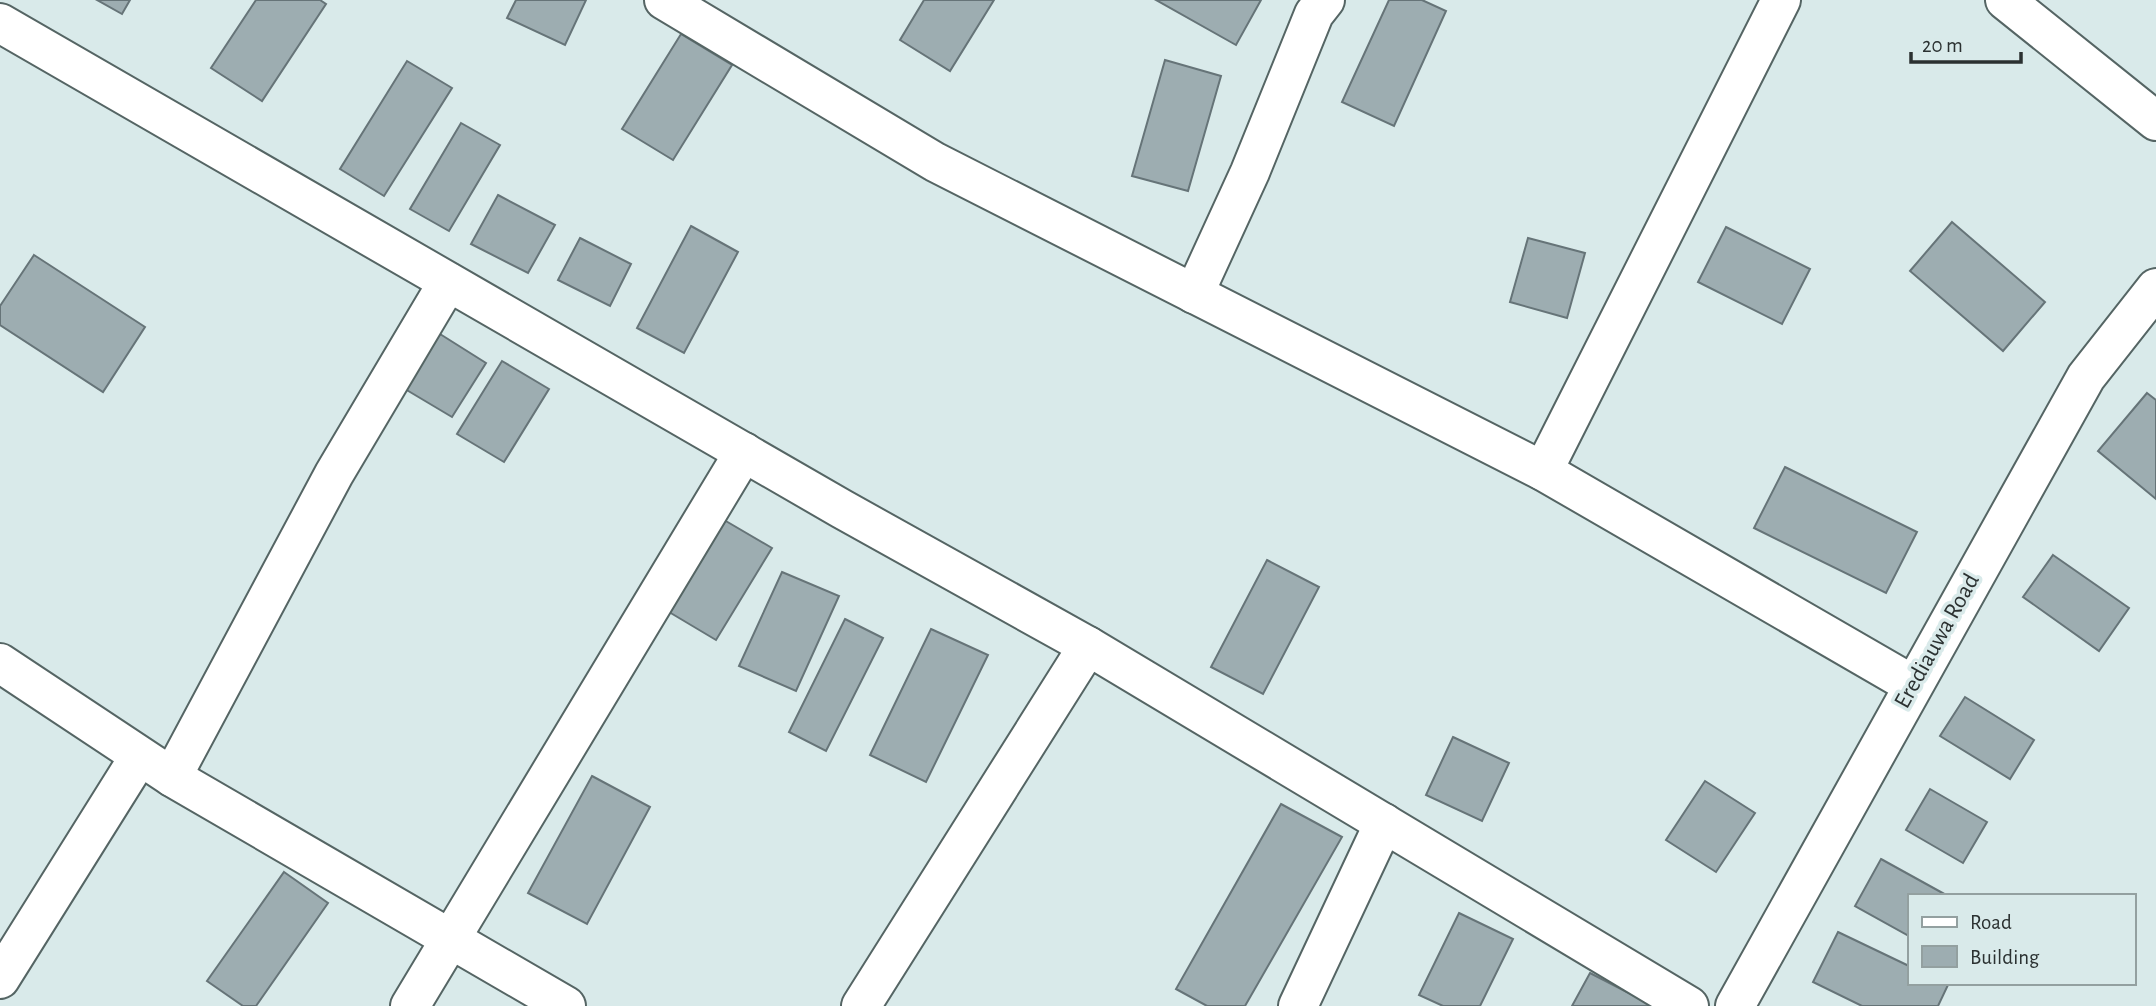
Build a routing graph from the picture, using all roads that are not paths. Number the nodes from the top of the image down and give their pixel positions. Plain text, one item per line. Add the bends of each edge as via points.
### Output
1 (664, 0) edge
2 (1325, 0) edge
3 (1781, 0) edge
4 (2005, 0) edge
5 (0, 23) edge
6 (2156, 121) edge
7 (448, 282) junction
8 (2156, 288) edge
9 (1194, 294) junction
10 (744, 452) junction
11 (1543, 471) junction
12 (1088, 646) junction
13 (0, 663) edge
14 (1913, 685) junction
15 (139, 757) junction
16 (172, 777) junction
17 (1384, 823) junction
18 (450, 940) junction
19 (0, 979) edge
20 (410, 1006) edge
21 (566, 1006) edge
22 (861, 1006) edge
23 (1298, 1006) edge
24 (1689, 1006) edge
25 (1735, 1006) edge

1 - 9 street via 935,162
2 - 9 street via 1314,14
3 - 11 street
4 - 6 street
5 - 7 street
7 - 10 street
7 - 16 street via 334,474
8 - 14 street, Erediauwa Road via 2086,377
9 - 11 street
10 - 12 street
10 - 18 street
11 - 14 street
12 - 17 street
12 - 22 street
13 - 15 street
14 - 25 street, Erediauwa Road
15 - 16 street
15 - 19 street
16 - 18 street
17 - 23 street
17 - 24 street
18 - 20 street
18 - 21 street

